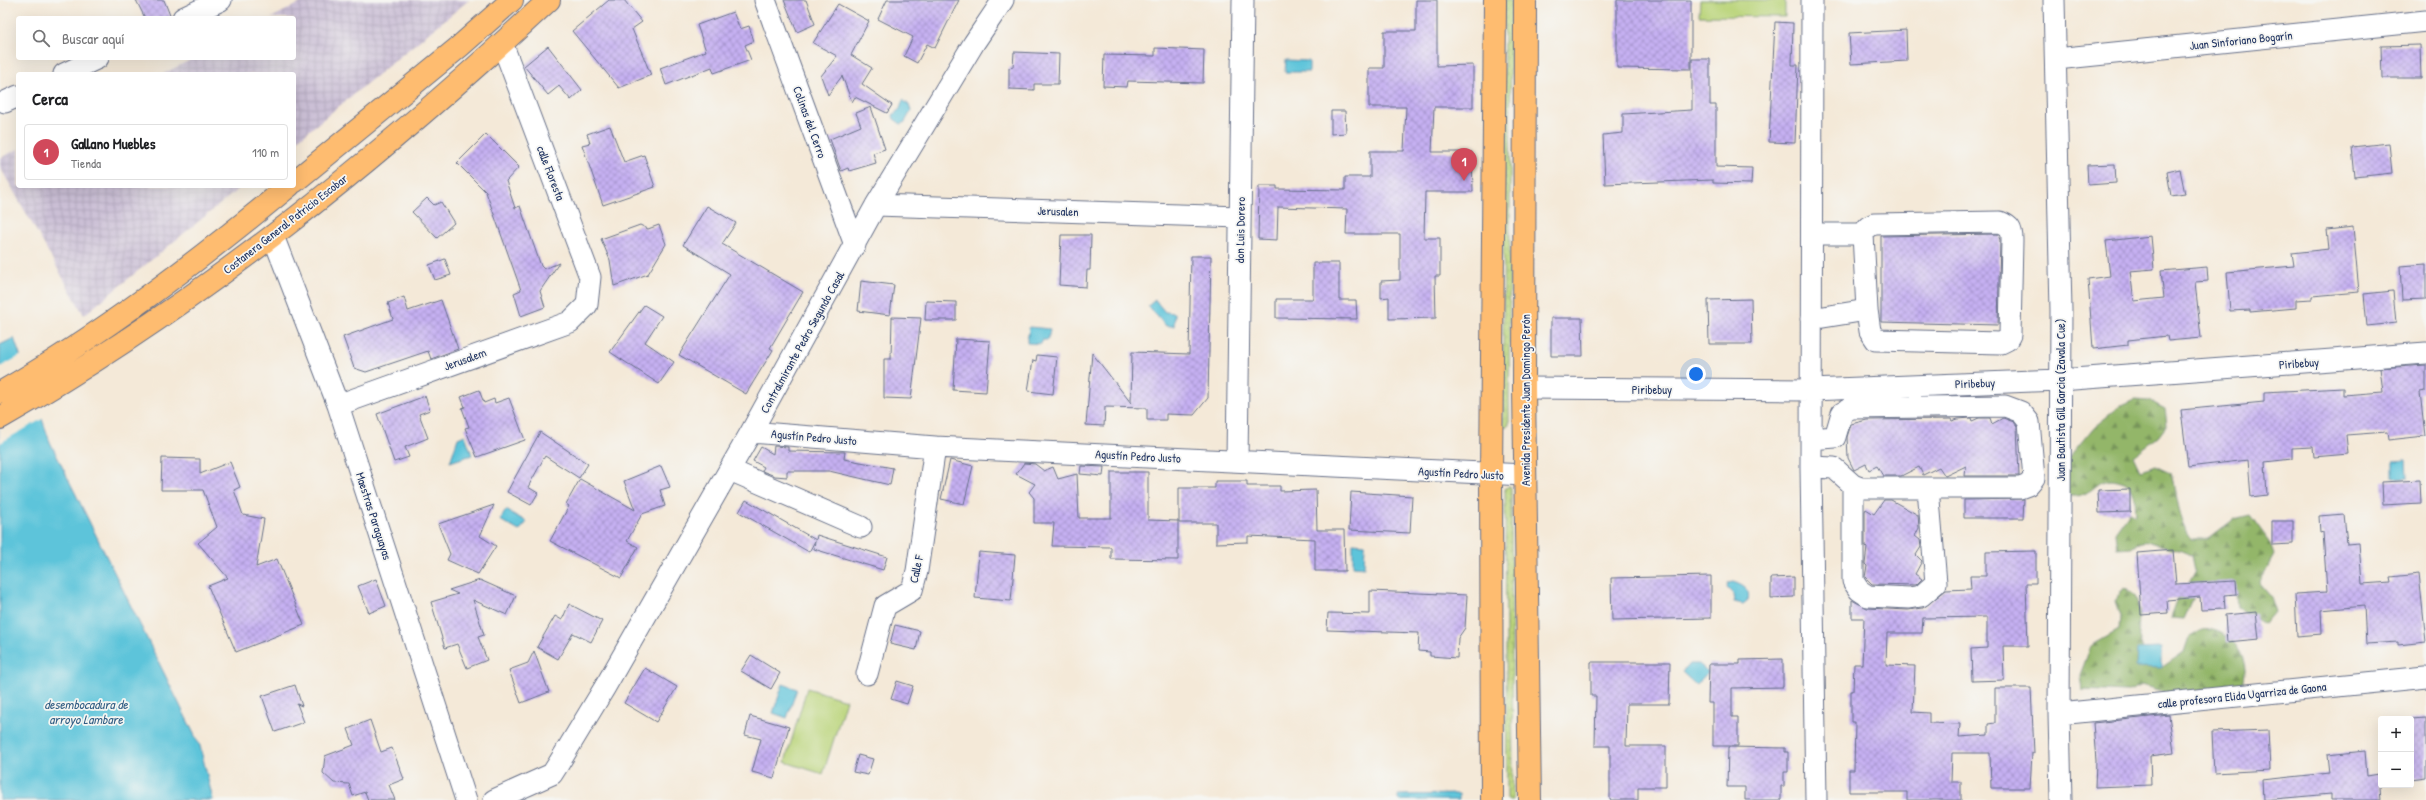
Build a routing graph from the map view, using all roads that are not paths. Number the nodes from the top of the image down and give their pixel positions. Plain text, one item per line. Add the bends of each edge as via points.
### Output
1 (221, 0) edge
2 (512, 0) edge
3 (549, 0) edge
4 (765, 0) edge
5 (1003, 0) edge
6 (1243, 0) edge
7 (1495, 0) edge
8 (1524, 0) edge
9 (1812, 0) edge
10 (2054, 0) edge
11 (187, 16) edge
12 (2426, 20) edge
13 (502, 43) junction
14 (2056, 59) junction
15 (94, 60) edge
16 (68, 72) edge
17 (296, 180) edge
18 (287, 188) edge
19 (876, 205) junction
20 (1240, 217) junction
21 (1812, 234) junction
22 (1863, 234) junction
23 (273, 236) junction
24 (855, 245) junction
25 (587, 305) joint
26 (1867, 310) junction
27 (1811, 319) junction
28 (2426, 354) edge
29 (2060, 380) junction
30 (1524, 388) junction
31 (1811, 390) junction
32 (0, 393) edge
33 (338, 405) junction
34 (0, 418) edge
35 (751, 432) junction
36 (1835, 437) junction
37 (1811, 439) junction
38 (936, 447) junction
39 (1237, 461) junction
40 (1811, 467) junction
41 (730, 470) junction
42 (1837, 470) junction
43 (1491, 475) junction
44 (1525, 475) junction
45 (1853, 485) junction
46 (1928, 488) junction
47 (860, 527) dead end
48 (867, 674) dead end
49 (2426, 676) edge
50 (2059, 714) junction
51 (466, 800) edge
52 (494, 800) edge
53 (1492, 800) edge
54 (1530, 800) edge
55 (1816, 800) edge
56 (2061, 800) edge

1 - 11 street
2 - 17 main road via 459,47
3 - 13 main road, Costanera General Patricio Escobar
4 - 24 street, Colinas del Cerro
5 - 19 street, Contralmirante Pedro Segundo Casal via 974,42
6 - 20 street, don Luis Dorero
7 - 43 main road
8 - 30 main road, Avenida Presidente Juan Domingo Perón
9 - 21 street
10 - 14 street, Juan Bautista Gill Garcia (Zavala Cue)
12 - 14 street, Juan Sinforiano Bogarín
13 - 23 main road, Costanera General Patricio Escobar via 448,92
13 - 25 street, calle Floresta via 590,277
14 - 29 street, Juan Bautista Gill Garcia (Zavala Cue)
15 - 16 street
18 - 32 main road via 134,307 58,360
19 - 20 street, Jerusalen
19 - 24 street, Contralmirante Pedro Segundo Casal
20 - 39 street, don Luis Dorero
21 - 22 street
21 - 27 street
22 - 26 street
22 - 26 street via 1874,224 2000,222 2012,230 2010,335 2007,340 2001,343 1876,340 1870,331
23 - 33 street, Maestras Paraguayas
23 - 34 main road, Costanera General Patricio Escobar via 201,290 69,379
24 - 35 street, Contralmirante Pedro Segundo Casal
25 - 33 street, Jerusalem via 570,322
26 - 27 street
27 - 31 street
28 - 29 street, Piribebuy
29 - 31 street, Piribebuy
29 - 50 street, Juan Bautista Gill Garcia (Zavala Cue)
30 - 31 street, Piribebuy
30 - 44 main road, Avenida Presidente Juan Domingo Perón
31 - 37 street
33 - 51 street, Maestras Paraguayas
35 - 38 street, Agustín Pedro Justo
35 - 41 street, Contralmirante Pedro Segundo Casal
36 - 37 street
36 - 42 street
36 - 46 street via 1842,413 1851,408 2005,406 2021,412 2029,422 2034,478 2028,485 2020,488
37 - 40 street
38 - 39 street, Agustín Pedro Justo
38 - 48 street, Calle F via 912,590 885,606
39 - 43 street, Agustín Pedro Justo
40 - 42 street
40 - 55 street
41 - 47 street
41 - 52 street, Contralmirante Pedro Segundo Casal via 606,687 552,774
42 - 45 street
43 - 44 street, Agustín Pedro Justo
43 - 53 main road
44 - 54 main road, Avenida Presidente Juan Domingo Perón
45 - 46 street via 1861,488
45 - 46 street via 1853,581 1859,590 1868,596 1909,598 1920,596 1936,583
49 - 50 street, calle profesora Elida Ugarriza de Gaona
50 - 56 street, Juan Bautista Gill Garcia (Zavala Cue)

